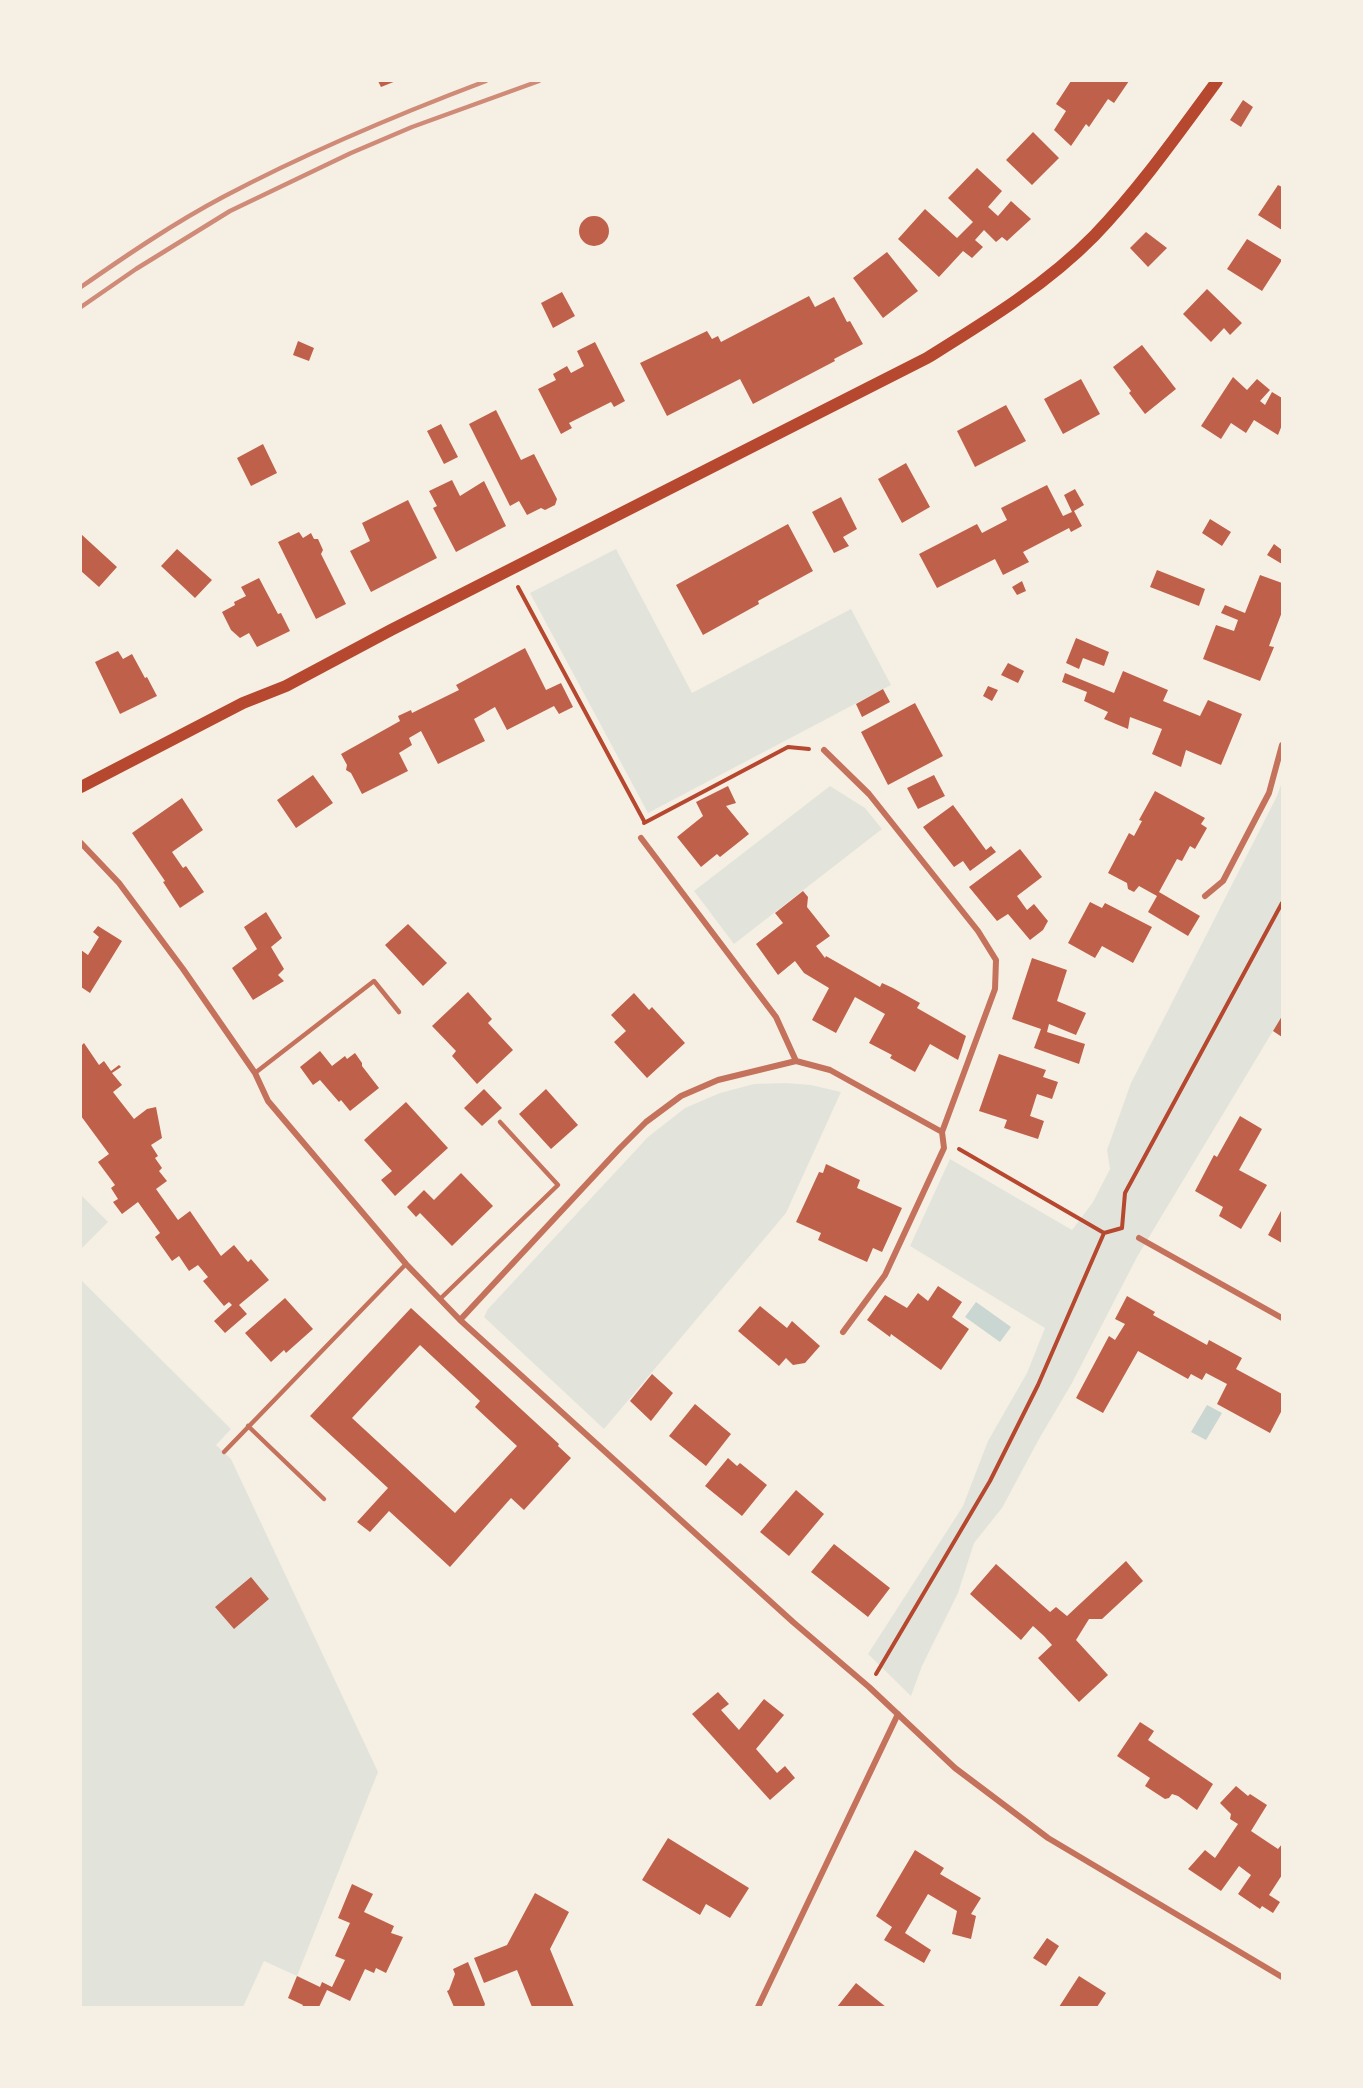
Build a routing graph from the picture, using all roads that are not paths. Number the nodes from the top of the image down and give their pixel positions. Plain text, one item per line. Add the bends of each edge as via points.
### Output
1 (1217, 81) edge
2 (1282, 745) edge
3 (824, 750) road end
4 (81, 787) edge
5 (641, 838) road end
6 (81, 843) edge
7 (1205, 896) dead end
8 (399, 1012) dead end
9 (796, 1061) junction
10 (255, 1073) junction
11 (500, 1122) dead end
12 (942, 1132) junction
13 (1139, 1238) dead end
14 (406, 1264) junction
15 (440, 1299) junction
16 (1282, 1318) edge
17 (460, 1320) junction
18 (843, 1332) dead end
19 (248, 1426) junction
20 (224, 1452) dead end
21 (324, 1498) dead end
22 (898, 1714) junction
23 (1282, 1977) edge
24 (758, 2007) edge

1 - 4 main road via 1136,189 1092,237 1055,270 927,358
2 - 7 street via 1269,793 1223,881
3 - 12 street via 869,794 978,931 996,960 995,989
5 - 9 street via 776,1017
6 - 10 street via 119,883
8 - 10 lane via 374,981
9 - 12 street via 830,1070
9 - 17 street via 718,1080 681,1096 646,1122
10 - 14 street via 268,1101
11 - 15 lane via 558,1185
12 - 18 street via 944,1148 885,1275
13 - 16 street
14 - 15 street
14 - 19 lane
15 - 17 street
17 - 22 street
19 - 20 lane
19 - 21 lane
22 - 23 street via 955,1768 1048,1838
22 - 24 street

